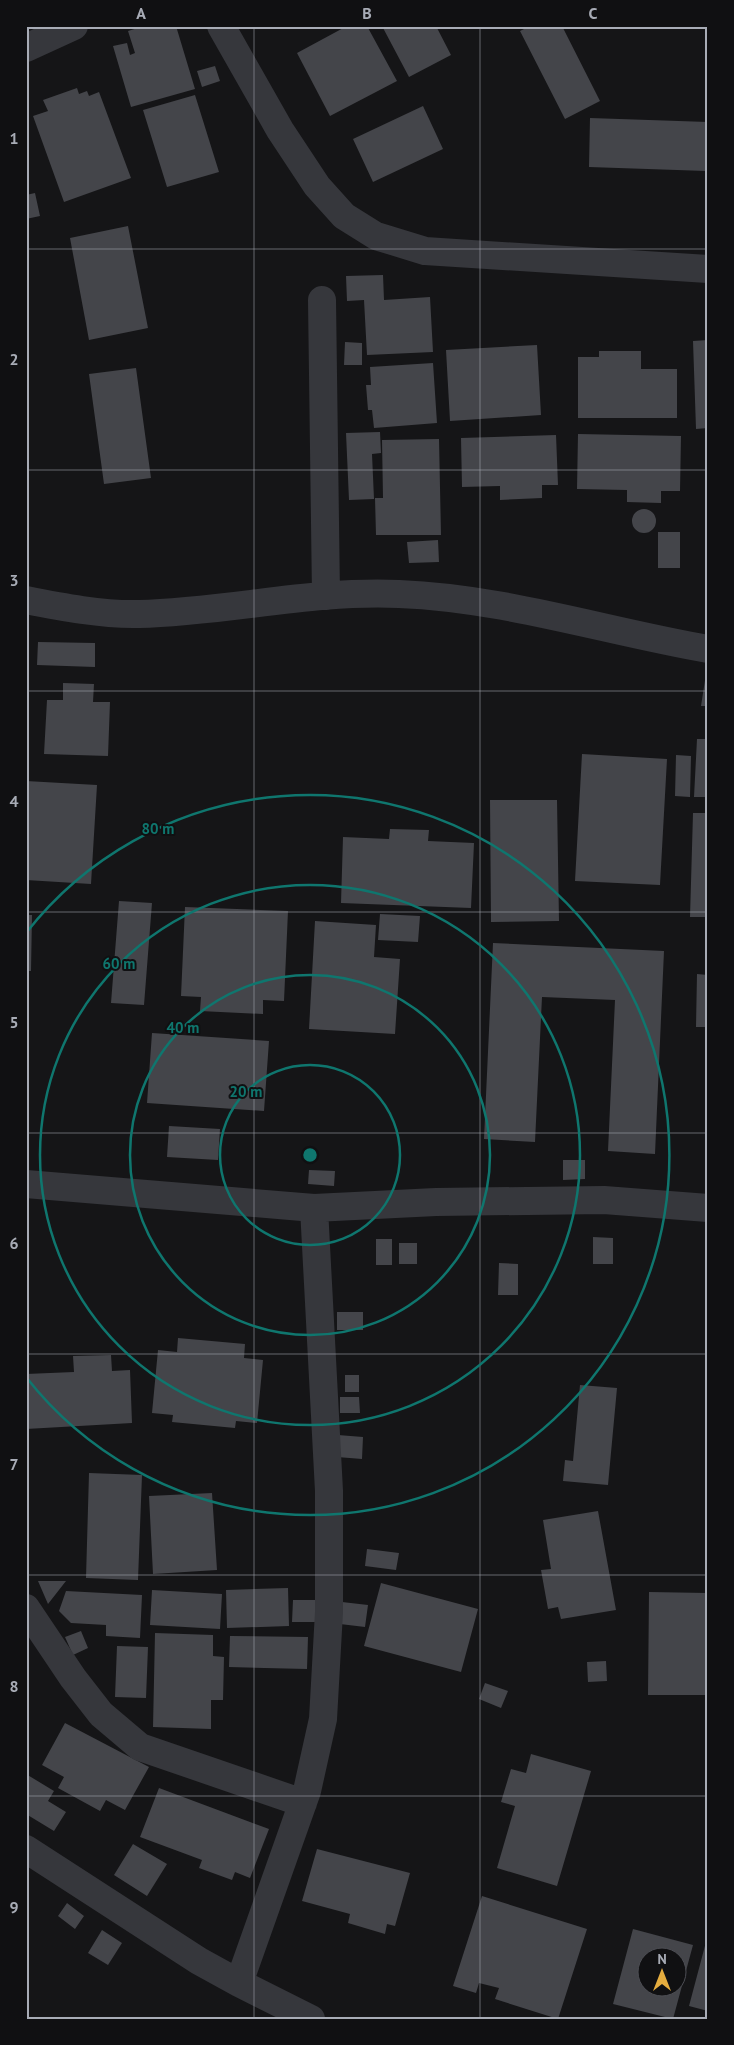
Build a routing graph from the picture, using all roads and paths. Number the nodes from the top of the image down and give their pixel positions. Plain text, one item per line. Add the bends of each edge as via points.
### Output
1 (74, 26) edge
2 (221, 26) edge
3 (26, 48) edge
4 (708, 269) edge
5 (322, 300) dead end
6 (326, 596) junction
7 (26, 600) edge
8 (708, 649) edge
9 (26, 1184) edge
10 (314, 1208) junction
11 (708, 1208) edge
12 (26, 1608) edge
13 (303, 1803) junction
14 (26, 1850) edge
15 (239, 1984) junction
16 (311, 2019) edge

1 - 3 street
2 - 4 street via 280,130 317,186 344,216 376,236 425,251
5 - 6 street
6 - 7 street via 137,614 67,608
6 - 8 street via 398,594 458,598
9 - 10 street
10 - 11 street via 436,1202 604,1200
10 - 13 street via 329,1491 329,1612 323,1719
12 - 13 street via 101,1714 140,1746
13 - 15 street
14 - 15 street
15 - 16 street

